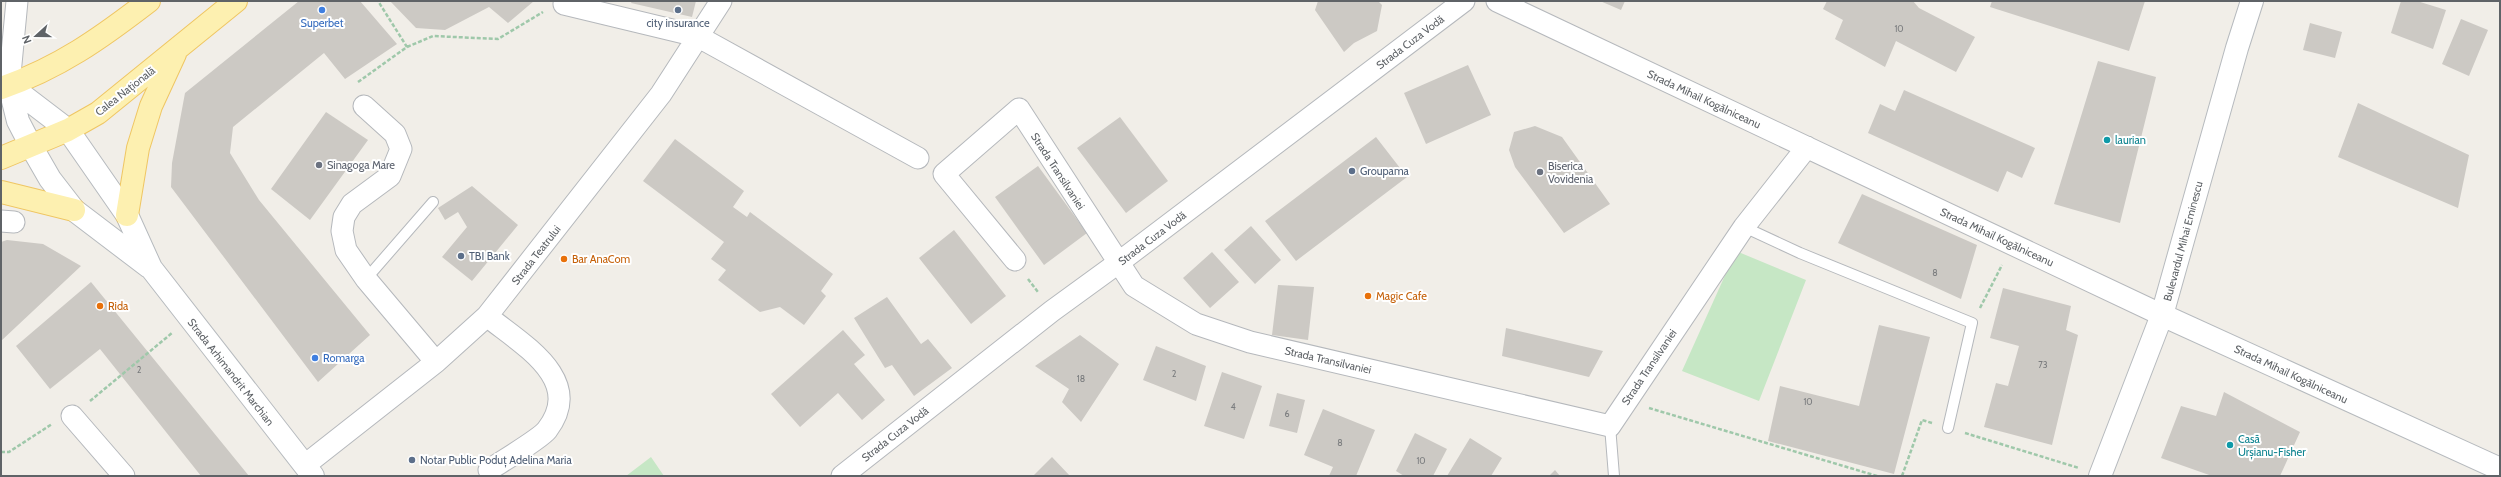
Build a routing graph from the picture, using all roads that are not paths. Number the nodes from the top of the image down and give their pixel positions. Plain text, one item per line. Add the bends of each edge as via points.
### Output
1 (17, 1) edge
2 (149, 1) edge
3 (236, 1) edge
4 (721, 1) edge
5 (1464, 1) edge
6 (1497, 1) edge
7 (2252, 1) edge
8 (564, 3) edge
9 (697, 36) junction
10 (178, 48) junction
11 (5, 86) edge
12 (364, 106) road end
13 (68, 130) junction
14 (31, 146) junction
15 (1806, 147) junction
16 (1, 158) edge
17 (918, 158) dead end
18 (1, 192) edge
19 (433, 202) dead end
20 (74, 210) junction
21 (127, 215) junction
22 (1744, 227) junction
23 (1015, 260) road end
24 (1118, 263) junction
25 (151, 268) junction
26 (366, 279) junction
27 (2162, 315) junction
28 (487, 316) junction
29 (436, 362) junction
30 (65, 418) road end
31 (1610, 426) junction
32 (1948, 428) road end
33 (2500, 469) edge
34 (489, 470) dead end
35 (309, 471) edge
36 (124, 476) edge
37 (842, 476) edge
38 (1614, 476) edge
39 (2100, 476) edge

1 - 11 street
2 - 11 main road via 104,36 58,64
3 - 10 main road, Calea Națională
4 - 9 street, Strada Teatrului
5 - 24 street, Strada Cuza Vodă
6 - 15 street, Strada Mihail Kogălniceanu
7 - 27 main road, Bulevardul Mihai Eminescu
8 - 9 street
9 - 17 street
9 - 28 street, Strada Teatrului via 661,94
10 - 13 main road, Calea Națională via 98,113
10 - 21 main road via 151,106 138,148
11 - 13 main road, Strada Arhimandrit Marchian
11 - 14 main road, Strada Arhimandrit Marchian
12 - 26 street via 395,134 401,150 390,176 352,204 344,216 342,231 346,250
13 - 14 main road, Calea Națională
13 - 21 main road, Strada Arhimandrit Marchian
14 - 16 main road, Calea Națională
14 - 20 main road, Strada Arhimandrit Marchian via 50,179
15 - 22 street, Strada Transilvaniei
15 - 27 street, Strada Mihail Kogălniceanu
18 - 20 main road
19 - 26 lane
20 - 25 main road, Strada Arhimandrit Marchian
21 - 25 main road, Strada Arhimandrit Marchian
22 - 31 street, Strada Transilvaniei
22 - 32 lane via 1800,253 1972,323
23 - 24 street, Strada Transilvaniei via 944,174 1019,109
24 - 31 street, Strada Transilvaniei via 1134,286 1196,324 1216,331 1250,342
24 - 37 street, Strada Cuza Vodă via 1052,311
25 - 35 main road, Strada Arhimandrit Marchian
26 - 29 street
27 - 33 main road, Strada Mihail Kogălniceanu
27 - 39 main road, Bulevardul Mihai Eminescu
28 - 29 street, Strada Teatrului
28 - 34 street via 539,358 555,376 560,390 558,409 547,430
29 - 35 street, Strada Teatrului
30 - 36 street
31 - 38 lane

